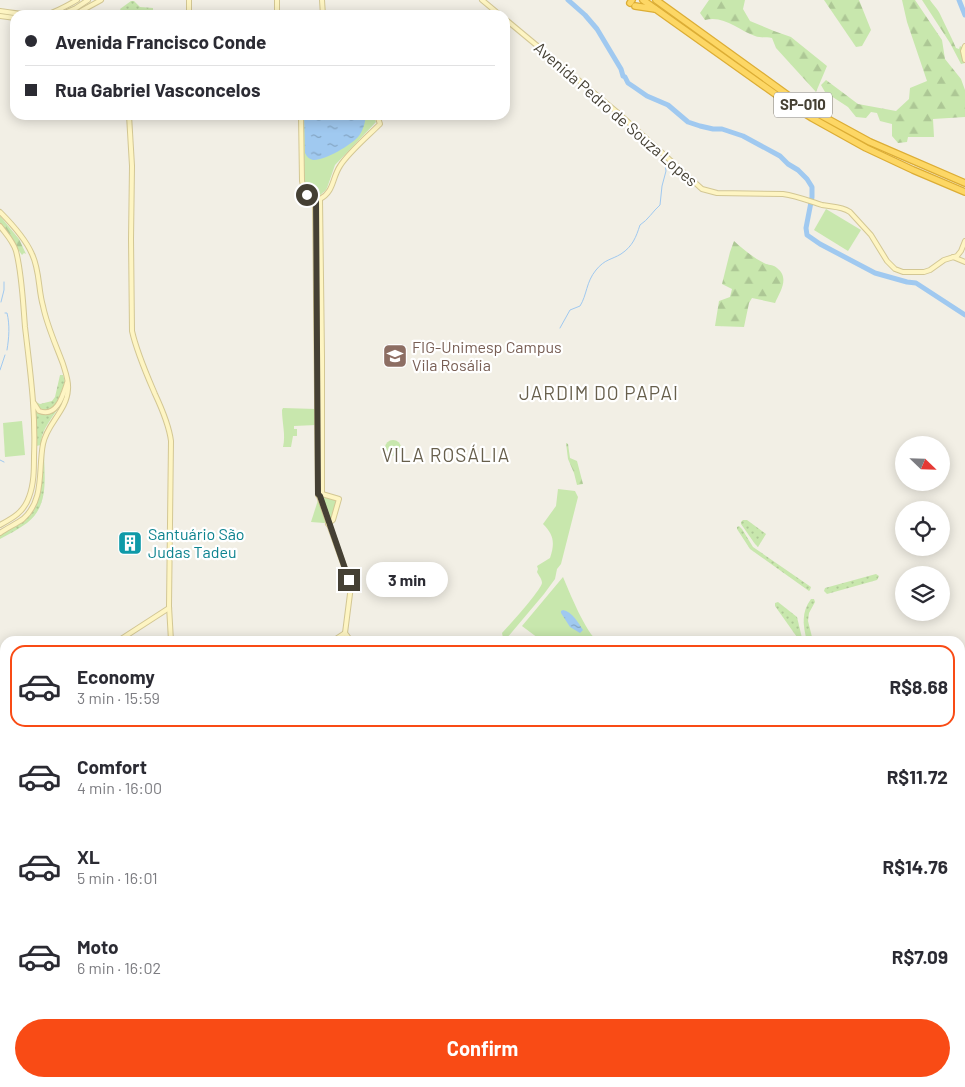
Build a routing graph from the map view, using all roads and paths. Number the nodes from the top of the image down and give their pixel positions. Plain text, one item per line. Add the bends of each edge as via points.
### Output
1 (77, 0) edge
2 (88, 0) edge
3 (101, 0) edge
4 (482, 0) edge
5 (643, 0) edge
6 (656, 0) edge
7 (631, 2) edge
8 (79, 6) junction
9 (656, 9) junction
10 (57, 10) edge
11 (71, 10) edge
12 (81, 10) edge
13 (86, 10) edge
14 (494, 10) edge
15 (510, 23) edge
16 (965, 46) edge
17 (965, 60) edge
18 (130, 120) edge
19 (300, 120) edge
20 (379, 120) edge
21 (965, 183) edge
22 (965, 192) edge
23 (318, 201) junction
24 (0, 212) edge
25 (0, 226) edge
26 (965, 241) edge
27 (959, 254) junction
28 (965, 256) edge
29 (953, 257) junction
30 (965, 262) edge
31 (68, 382) junction
32 (34, 400) junction
33 (321, 494) junction
34 (333, 520) junction
35 (328, 524) junction
36 (0, 525) edge
37 (0, 532) edge
38 (334, 539) junction
39 (169, 608) junction
40 (345, 632) junction
41 (126, 636) edge
42 (171, 636) edge
43 (340, 636) edge
44 (348, 636) edge

1 - 8 main road
1 - 10 main road
2 - 8 main road
3 - 13 main road
4 - 14 main road
5 - 9 highway, SP-010
6 - 21 highway, SP-010 via 815,112 870,142
7 - 9 highway
8 - 11 main road
8 - 12 main road
9 - 22 highway, SP-010 via 812,118 866,148
15 - 29 main road, Avenida Pedro de Souza Lopes via 617,112 702,189 717,194 783,194 848,210 871,235 887,262 903,272 927,272
16 - 17 main road
18 - 39 main road via 132,331 169,427 171,441
19 - 23 main road via 303,189
20 - 23 main road via 380,124 340,165 330,190
23 - 33 main road
24 - 31 main road via 32,254 44,311
25 - 32 main road via 16,254
26 - 27 main road
27 - 28 main road
27 - 29 main road, Avenida Pedro de Souza Lopes
29 - 30 main road
31 - 32 main road via 52,411 39,411
31 - 37 main road via 65,404 43,443 34,503 22,520
32 - 36 main road via 33,484 22,510
33 - 34 main road via 339,499
33 - 35 main road
34 - 35 main road
34 - 38 main road
35 - 38 main road
38 - 40 main road via 351,586
39 - 41 main road
39 - 42 main road
40 - 43 main road
40 - 44 main road

